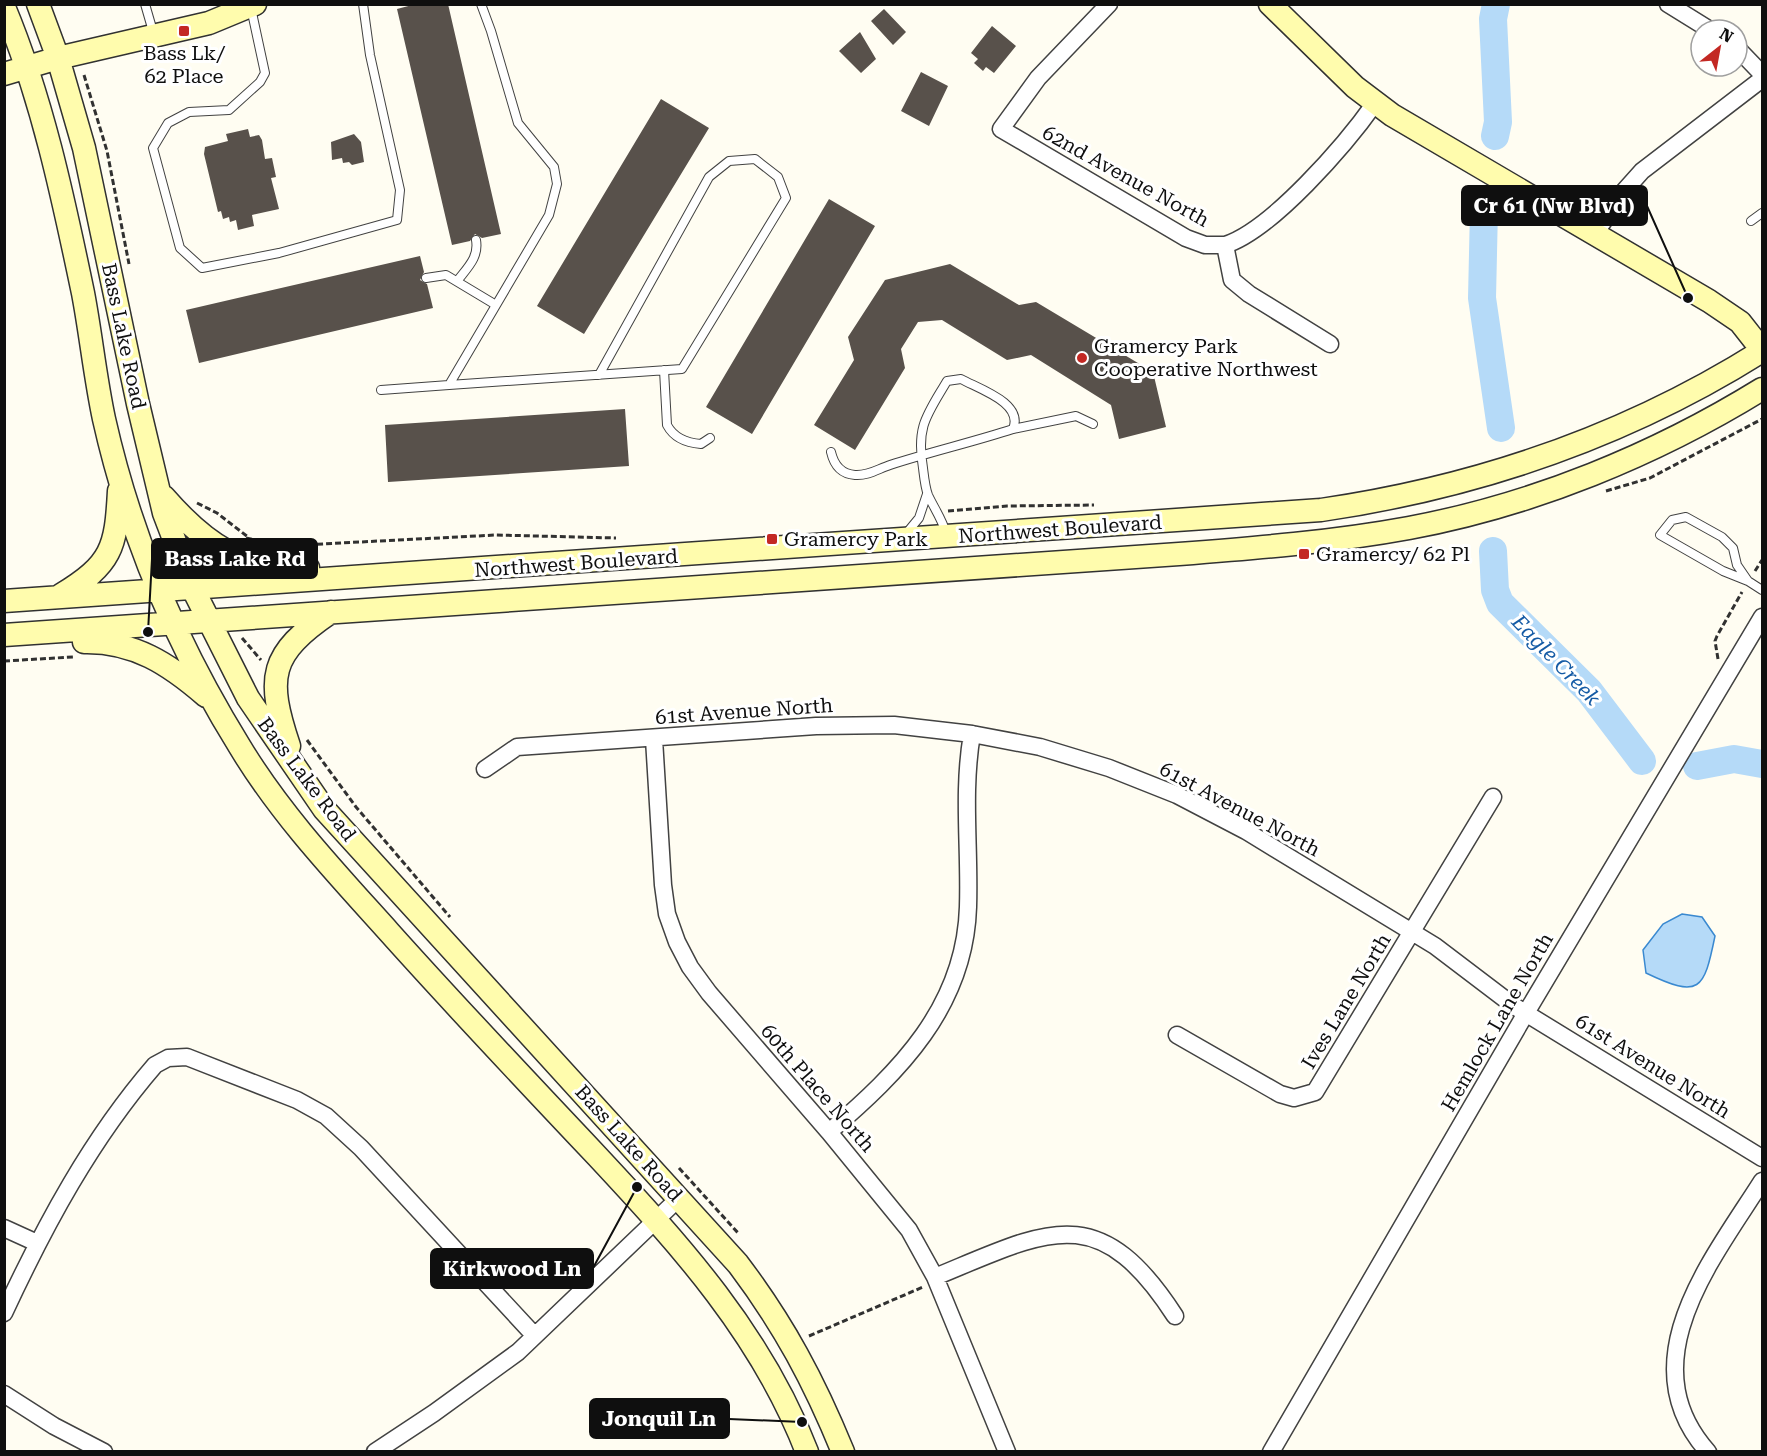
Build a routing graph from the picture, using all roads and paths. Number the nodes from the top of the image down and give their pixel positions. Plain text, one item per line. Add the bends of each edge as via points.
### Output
1 (38, 4) edge
2 (146, 4) edge
3 (363, 4) edge
4 (481, 4) edge
5 (1109, 4) edge
6 (1270, 4) edge
7 (1668, 4) edge
8 (251, 5) edge
9 (4, 7) edge
10 (1691, 18) edge
11 (154, 35) junction
12 (58, 58) junction
13 (1749, 60) edge
14 (27, 67) junction
15 (4, 74) edge
16 (1762, 74) edge
17 (1762, 79) edge
18 (1375, 103) junction
19 (1762, 213) edge
20 (1751, 220) dead end
21 (1594, 236) junction
22 (476, 240) dead end
23 (1225, 244) junction
24 (426, 278) dead end
25 (458, 280) junction
26 (496, 305) junction
27 (1330, 344) dead end
28 (1762, 350) edge
29 (664, 370) junction
30 (599, 375) junction
31 (449, 385) junction
32 (1762, 389) edge
33 (381, 390) dead end
34 (1093, 424) dead end
35 (1014, 429) junction
36 (710, 438) dead end
37 (831, 452) dead end
38 (921, 457) junction
39 (120, 480) junction
40 (157, 489) junction
41 (927, 494) junction
42 (194, 502) dead end
43 (1102, 506) dead end
44 (947, 511) dead end
45 (946, 537) junction
46 (242, 538) dead end
47 (249, 538) junction
48 (622, 538) dead end
49 (896, 541) junction
50 (469, 571) junction
51 (1748, 581) junction
52 (664, 588) junction
53 (193, 589) junction
54 (1762, 590) edge
55 (160, 591) junction
56 (57, 597) junction
57 (4, 601) edge
58 (332, 612) junction
59 (1762, 617) edge
60 (207, 621) junction
61 (173, 623) junction
62 (238, 632) dead end
63 (4, 635) edge
64 (4, 647) edge
65 (267, 667) dead end
66 (215, 704) junction
67 (972, 734) junction
68 (654, 739) junction
69 (485, 769) dead end
70 (300, 775) junction
71 (1493, 797) dead end
72 (1412, 931) junction
73 (1526, 1013) junction
74 (1177, 1035) dead end
75 (829, 1132) junction
76 (1762, 1158) edge
77 (1762, 1181) edge
78 (679, 1198) junction
79 (656, 1220) junction
80 (4, 1228) edge
81 (37, 1243) junction
82 (935, 1277) junction
83 (4, 1313) edge
84 (1175, 1316) dead end
85 (534, 1335) junction
86 (809, 1336) dead end
87 (4, 1394) edge
88 (104, 1452) edge
89 (375, 1452) edge
90 (807, 1452) edge
91 (843, 1452) edge
92 (1007, 1452) edge
93 (1271, 1452) edge
94 (1708, 1452) edge

1 - 12 main road, Bass Lake Road
2 - 11 lane
3 - 8 lane via 399,190 397,220 279,253 202,268 180,248 153,148 168,123 189,112 229,110 260,82 265,73
4 - 26 lane via 518,123 554,167 557,184 549,215
5 - 23 street, 62nd Avenue North via 1038,78 1001,129 1186,238 1205,244
6 - 18 main road
7 - 10 street
8 - 11 main road via 208,23
9 - 14 main road, Bass Lake Road
11 - 12 main road
12 - 14 main road
12 - 40 main road, Bass Lake Road via 84,148
13 - 16 street
14 - 15 main road
14 - 39 main road, Bass Lake Road via 55,169 84,298 104,419
17 - 21 street via 1642,171
18 - 21 main road
18 - 23 street via 1317,173 1255,229
19 - 20 lane
21 - 28 main road via 1726,312 1751,333
22 - 25 lane via 475,257
23 - 27 street, 62nd Avenue North via 1232,280
24 - 25 lane via 446,275
25 - 26 lane
26 - 31 lane
28 - 45 main road, Northwest Boulevard via 1685,396 1595,438 1507,469 1410,495 1322,510
29 - 30 lane
29 - 30 lane via 682,369 786,198 778,177 755,159 729,161 709,177
29 - 36 lane via 667,425 671,432 690,443 701,444
30 - 31 lane
31 - 33 lane
32 - 52 main road, Northwest Boulevard via 1678,436 1579,479 1488,509 1411,528 1240,550
34 - 35 lane via 1076,416
35 - 38 lane
35 - 38 lane via 1015,415 1010,406 961,379 952,379 947,381 924,420 919,436
37 - 38 lane via 841,471 854,475 872,474
38 - 41 lane
39 - 55 main road, Bass Lake Road
39 - 56 main road via 115,537 109,553 88,579
40 - 50 main road via 202,536 250,562 286,569 438,560
40 - 53 main road, Bass Lake Road
41 - 45 lane
41 - 49 lane via 919,518
42 - 47 path via 218,513
43 - 44 path via 1007,506
45 - 49 main road, Northwest Boulevard
45 - 52 main road via 940,549 924,558 700,573
46 - 47 path
47 - 48 path via 282,546 496,535
49 - 50 main road, Northwest Boulevard
50 - 53 main road, Northwest Boulevard
51 - 51 lane via 1737,565 1733,548 1722,537 1686,517 1672,520 1660,534
51 - 54 lane
52 - 58 main road, Northwest Boulevard
53 - 55 main road, Northwest Boulevard
53 - 60 main road, Bass Lake Road
55 - 56 main road, Northwest Boulevard
55 - 61 main road, Bass Lake Road
56 - 57 main road, Northwest Boulevard
58 - 60 main road, Northwest Boulevard
58 - 70 main road via 296,638 277,670 274,695
59 - 73 street, Hemlock Lane North
60 - 61 main road, Northwest Boulevard
60 - 70 main road, Bass Lake Road via 248,698
61 - 63 main road, Northwest Boulevard
61 - 66 main road, Bass Lake Road
62 - 65 path
64 - 66 main road via 86,642 122,645 172,668
66 - 79 main road, Bass Lake Road via 272,796 313,847
67 - 68 street, 61st Avenue North via 894,725 816,726
67 - 72 street, 61st Avenue North via 1052,750 1177,795 1246,831
67 - 75 street via 965,800 968,909 959,962 929,1028 905,1061
68 - 69 street, 61st Avenue North via 517,747
68 - 75 street, 60th Place North via 663,885 667,914 677,942 708,993
70 - 78 main road, Bass Lake Road via 387,879
71 - 72 street, Ives Lane North
72 - 73 street, 61st Avenue North
72 - 74 street, Ives Lane North via 1324,1081 1304,1097 1280,1094
73 - 76 street, 61st Avenue North
73 - 93 street, Hemlock Lane North
75 - 82 street, 60th Place North via 909,1230
77 - 94 street via 1700,1280 1682,1320 1676,1350 1677,1383 1684,1414
78 - 79 street
78 - 91 main road, Bass Lake Road via 738,1264 788,1335
79 - 85 street
79 - 90 main road, Bass Lake Road via 714,1287 755,1346 777,1383
80 - 81 street
81 - 83 street
81 - 85 street via 74,1178 144,1078 168,1058 187,1057 297,1100 326,1116 361,1148
82 - 84 street via 1025,1240 1051,1234 1076,1235 1101,1240 1124,1254 1142,1270
82 - 86 path via 923,1287
82 - 92 street, 60th Place North
85 - 89 street via 483,1379
87 - 88 street

